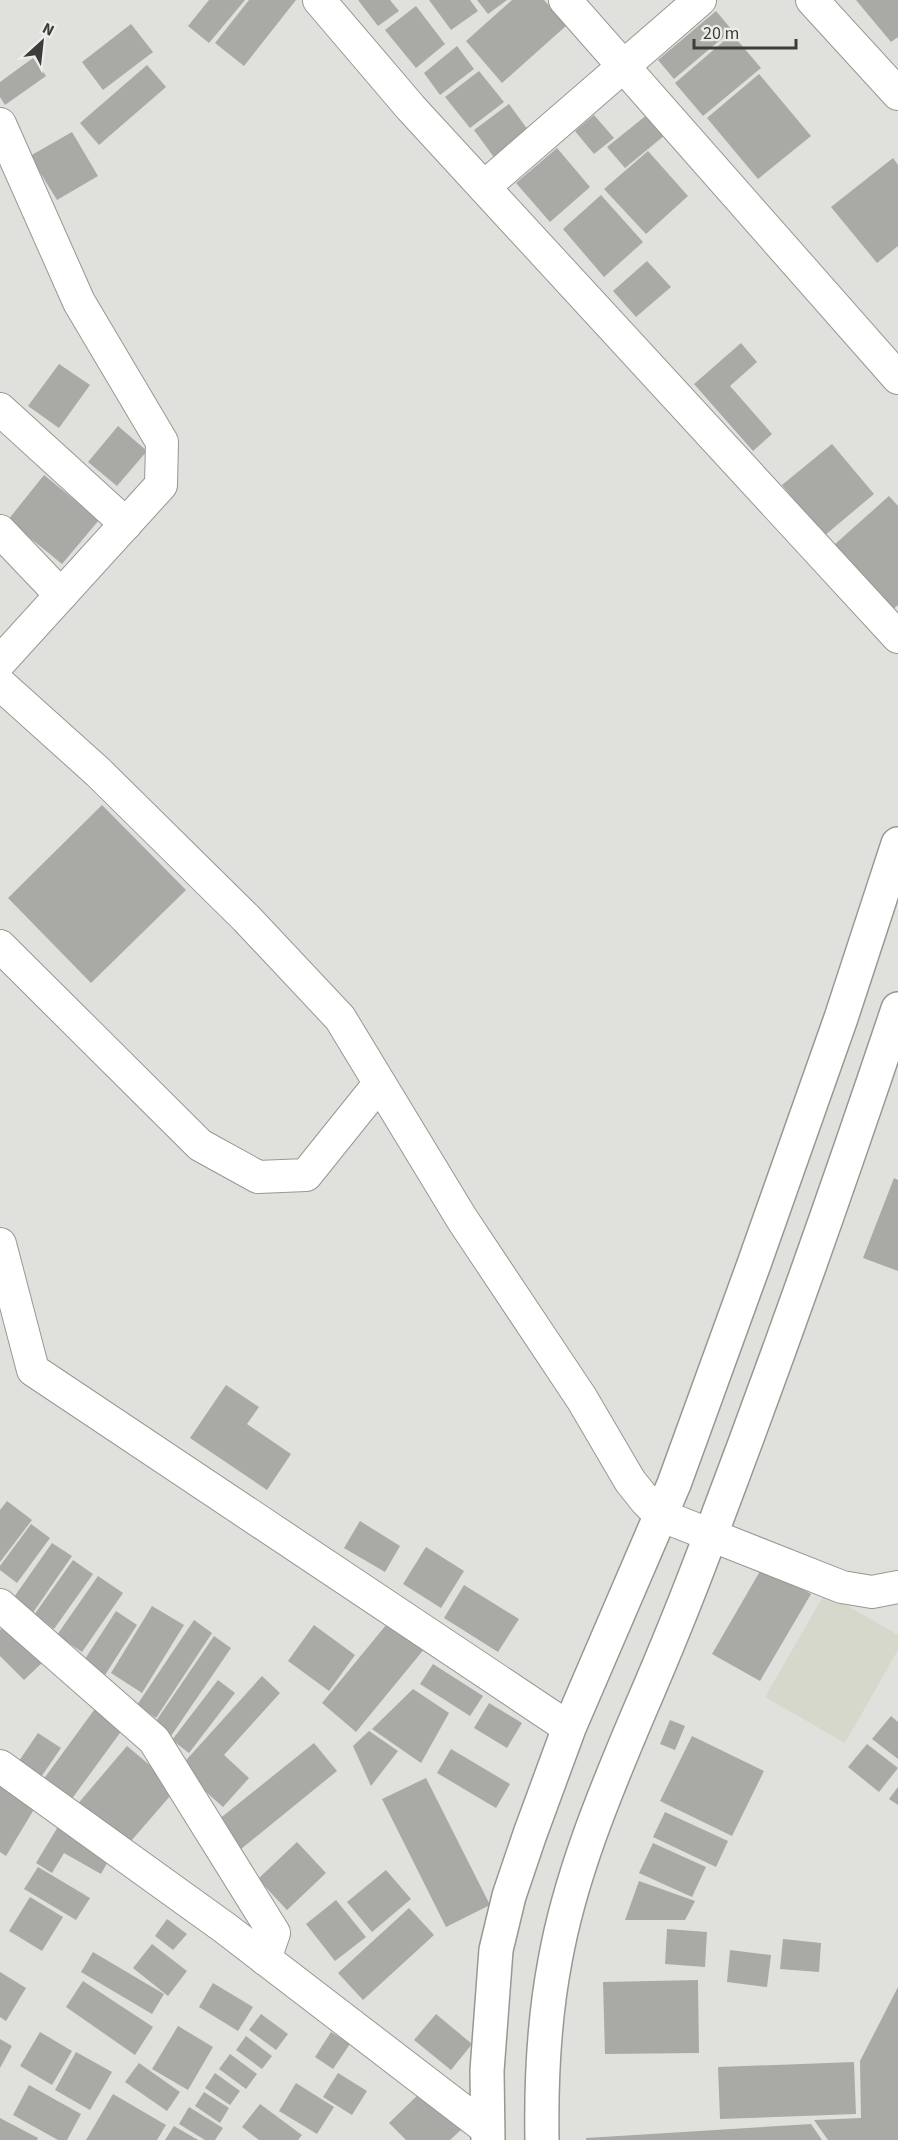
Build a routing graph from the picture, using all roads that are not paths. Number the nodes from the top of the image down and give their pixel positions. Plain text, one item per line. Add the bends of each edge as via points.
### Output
1 (320, 0) edge
2 (565, 0) edge
3 (700, 0) edge
4 (812, 0) edge
5 (622, 66) junction
6 (898, 94) edge
7 (0, 124) edge
8 (484, 187) junction
9 (898, 378) edge
10 (0, 410) edge
11 (126, 524) junction
12 (0, 531) edge
13 (61, 595) junction
14 (898, 637) edge
15 (0, 662) edge
16 (0, 684) edge
17 (898, 843) edge
18 (0, 946) edge
19 (898, 1009) edge
20 (379, 1083) junction
21 (0, 1244) edge
22 (660, 1515) junction
23 (711, 1535) junction
24 (898, 1587) edge
25 (0, 1605) edge
26 (569, 1728) junction
27 (0, 1766) edge
28 (265, 1959) junction
29 (488, 2135) edge
30 (542, 2140) edge

1 - 8 street
2 - 5 street
3 - 5 street
4 - 6 street
5 - 8 street
5 - 9 street
7 - 11 street via 79,302 162,442 161,485
8 - 14 street
10 - 11 street
11 - 13 street
12 - 13 street
13 - 15 street
16 - 20 street via 98,772 246,918 340,1018
17 - 22 main road via 754,1264
18 - 20 street via 200,1145 258,1178 306,1175
19 - 23 main road via 804,1284
20 - 22 street via 462,1219 582,1399 630,1481
21 - 26 street via 33,1370
22 - 23 street
22 - 26 main road
23 - 24 street via 843,1587 872,1592
23 - 30 main road via 611,1779 565,1916 547,2021
25 - 28 street via 154,1740 274,1933
26 - 29 main road via 512,1886 496,1950 487,2071
27 - 28 street
28 - 29 street

